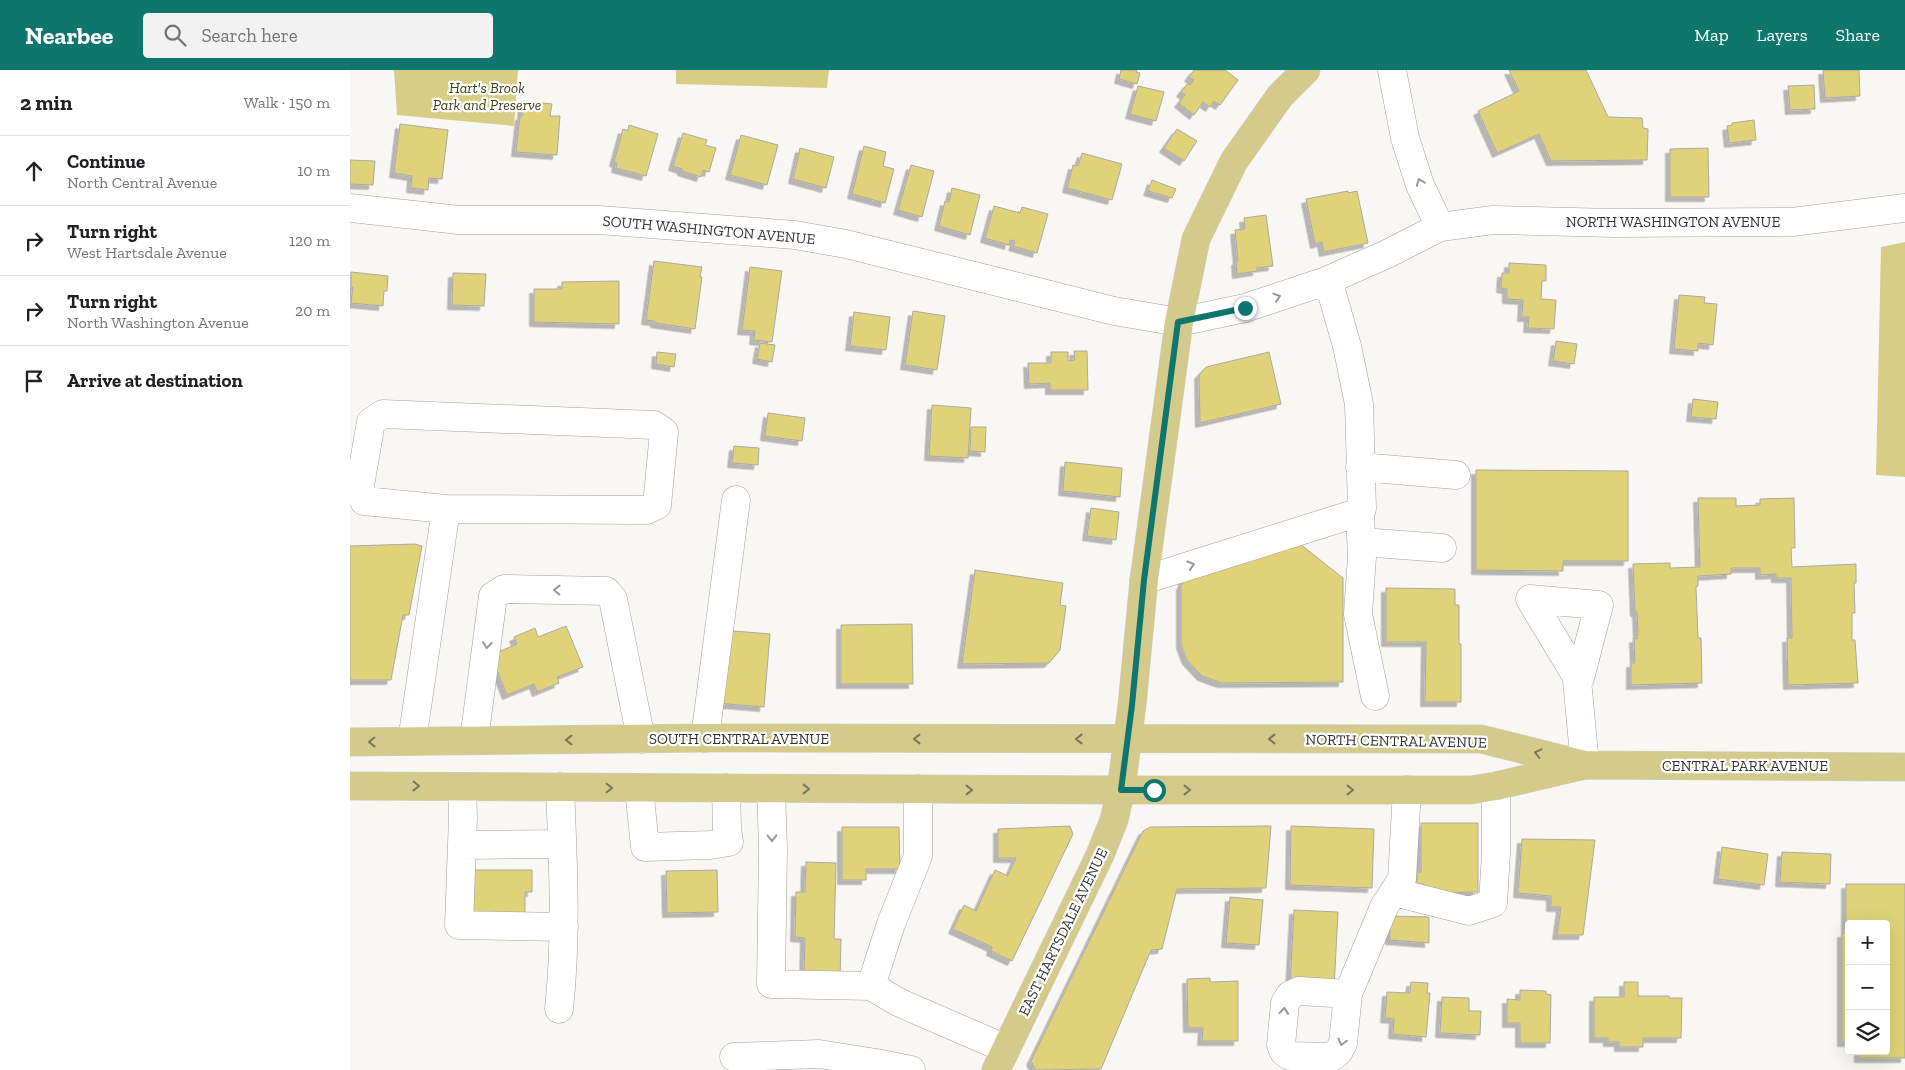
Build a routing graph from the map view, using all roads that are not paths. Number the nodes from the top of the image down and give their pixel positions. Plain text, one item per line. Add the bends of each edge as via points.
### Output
1 (1306, 70) edge
2 (1392, 70) edge
3 (350, 208) edge
4 (1905, 208) edge
5 (1440, 227) junction
6 (1328, 280) junction
7 (1178, 322) junction
8 (1360, 467) junction
9 (1456, 475) dead end
10 (736, 500) dead end
11 (446, 509) junction
12 (1360, 512) junction
13 (1362, 542) junction
14 (1442, 548) dead end
15 (1144, 580) junction
16 (1576, 680) dead end
17 (1375, 696) dead end
18 (705, 738) junction
19 (1128, 739) junction
20 (474, 740) junction
21 (641, 740) junction
22 (412, 741) junction
23 (350, 742) edge
24 (1585, 765) junction
25 (1905, 767) edge
26 (350, 786) edge
27 (1496, 786) junction
28 (462, 787) junction
29 (560, 788) junction
30 (639, 788) junction
31 (726, 788) junction
32 (771, 789) junction
33 (918, 789) junction
34 (1121, 790) junction
35 (1407, 790) junction
36 (562, 844) junction
37 (462, 845) junction
38 (1394, 892) junction
39 (564, 927) junction
40 (871, 986) junction
41 (1348, 994) dead end
42 (559, 1009) dead end
43 (734, 1057) dead end
44 (1001, 1060) edge
45 (911, 1070) edge

1 - 7 main road, EAST HARTSDALE AVENUE via 1280,96 1234,161 1196,239
5 -> 2 street via 1420,185 1405,138
3 - 7 street, SOUTH WASHINGTON AVENUE via 459,220 598,220 795,234 1114,311
4 - 5 street, NORTH WASHINGTON AVENUE via 1792,222 1493,220
5 - 6 street, NORTH WASHINGTON AVENUE
7 -> 6 street, NORTH WASHINGTON AVENUE via 1245,308
6 - 8 street via 1348,346 1359,404
7 - 15 main road, EAST HARTSDALE AVENUE
8 - 9 street
8 - 12 street
10 - 18 street
11 - 11 street via 364,501 359,491 371,422 383,414 654,424 664,432 657,505 647,510
11 - 22 street
12 - 13 street
15 -> 12 street
13 - 14 street
13 - 17 street via 1358,614
15 - 19 main road, EAST HARTSDALE AVENUE
16 - 24 street
19 -> 18 main road, SOUTH CENTRAL AVENUE
18 - 21 main road, SOUTH CENTRAL AVENUE
24 -> 19 main road, NORTH CENTRAL AVENUE via 1481,739
19 - 34 main road, EAST HARTSDALE AVENUE
21 -> 20 main road, SOUTH CENTRAL AVENUE
21 -> 20 street via 613,598 606,591 504,589 493,596
20 - 22 main road, SOUTH CENTRAL AVENUE
22 -> 23 main road, SOUTH CENTRAL AVENUE
24 - 25 main road, CENTRAL PARK AVENUE
24 - 27 main road
26 -> 28 main road
27 - 35 main road via 1472,790
27 - 38 street via 1493,903 1469,911
28 - 29 main road
28 - 37 street
29 -> 30 main road
29 - 36 street
30 - 31 main road
30 - 31 street via 645,847 729,842
31 - 32 main road
32 -> 33 main road
32 -> 40 street via 771,984
33 -> 34 main road
33 - 40 street via 918,856
34 -> 35 main road
34 - 44 main road, EAST HARTSDALE AVENUE via 1108,836
35 - 38 street via 1402,879
36 - 37 street
36 - 39 street
37 - 39 street via 458,925
38 - 41 street via 1384,907
39 - 42 street
40 - 44 street
43 - 45 street via 819,1054

